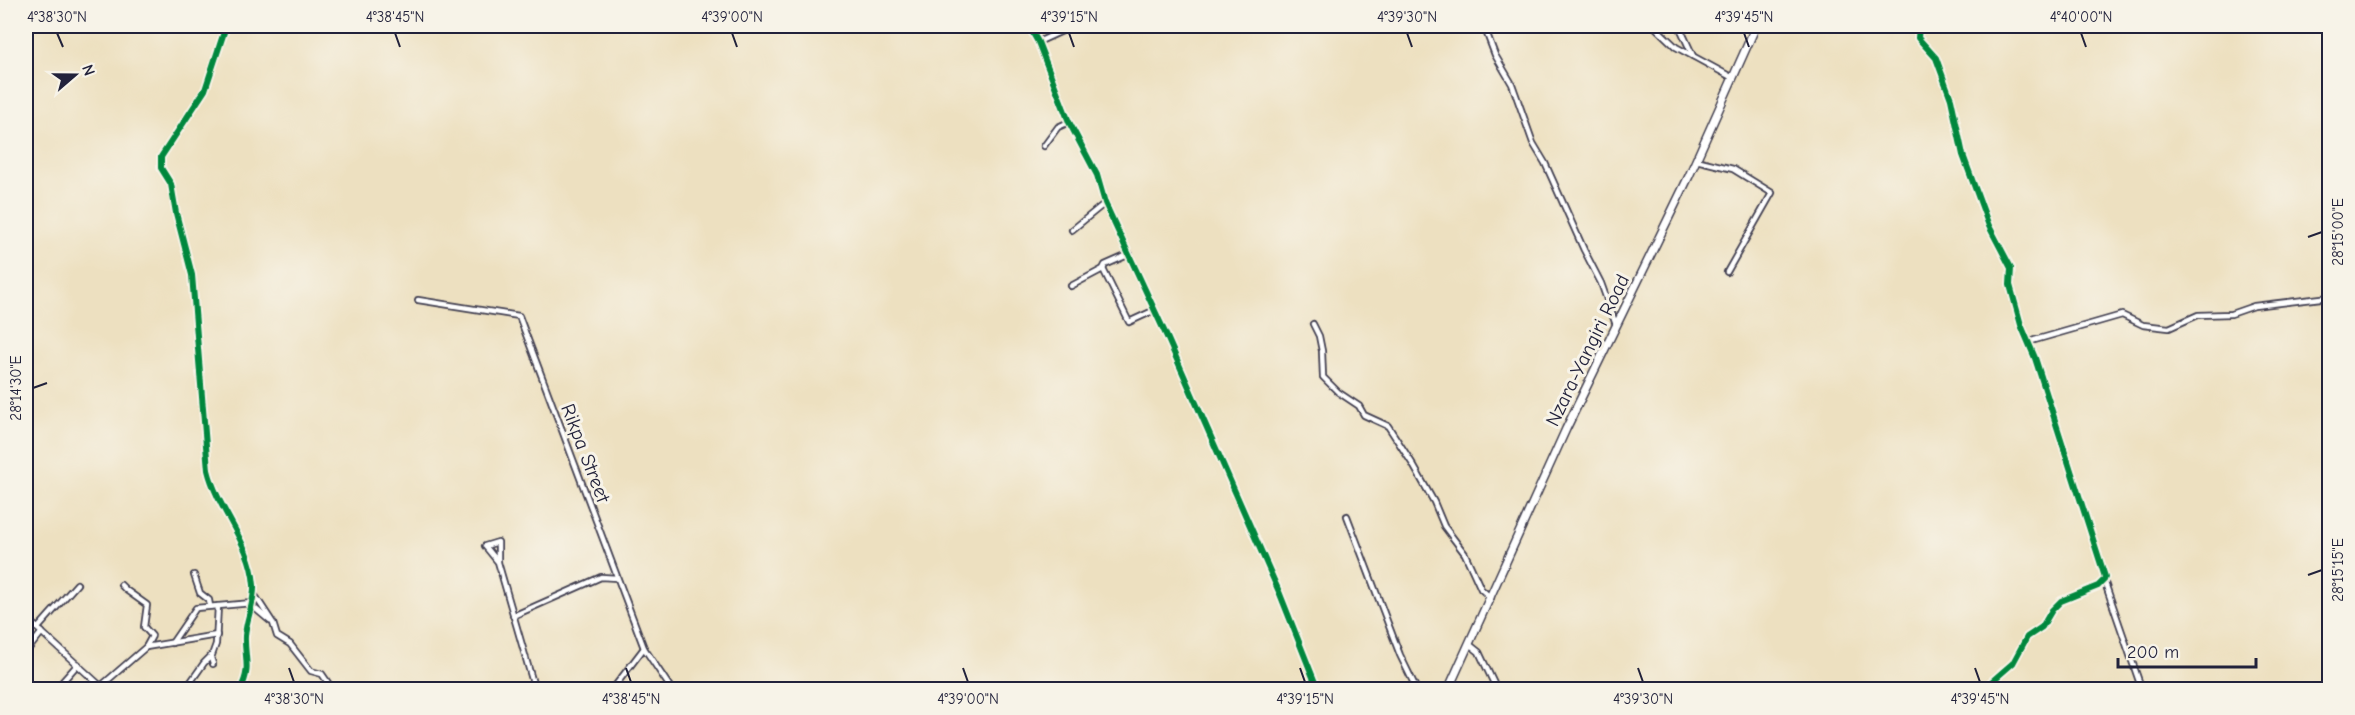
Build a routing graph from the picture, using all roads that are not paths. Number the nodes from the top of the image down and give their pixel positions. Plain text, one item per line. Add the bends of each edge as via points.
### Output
1 (226, 26) edge
2 (1029, 26) edge
3 (1073, 26) edge
4 (1484, 26) edge
5 (1654, 26) edge
6 (1681, 26) edge
7 (1756, 26) edge
8 (1919, 26) edge
9 (1038, 42) junction
10 (1693, 56) junction
11 (1733, 78) junction
12 (1069, 122) junction
13 (1044, 146) dead end
14 (1696, 160) junction
15 (1105, 203) junction
16 (1072, 230) dead end
17 (1130, 255) junction
18 (1103, 269) junction
19 (1727, 272) dead end
20 (1071, 286) dead end
21 (2330, 297) edge
22 (418, 300) dead end
23 (1155, 310) junction
24 (1313, 324) dead end
25 (1616, 327) junction
26 (2028, 342) junction
27 (1347, 516) dead end
28 (498, 562) dead end
29 (194, 575) dead end
30 (617, 578) junction
31 (2104, 580) junction
32 (77, 584) dead end
33 (121, 585) dead end
34 (254, 594) junction
35 (1491, 598) junction
36 (251, 604) junction
37 (210, 606) junction
38 (218, 606) junction
39 (513, 616) junction
40 (26, 618) edge
41 (273, 623) junction
42 (40, 630) junction
43 (217, 635) junction
44 (172, 643) junction
45 (1469, 644) junction
46 (146, 647) junction
47 (644, 648) junction
48 (26, 652) edge
49 (212, 656) junction
50 (78, 664) junction
51 (213, 664) dead end
52 (103, 688) edge
53 (55, 690) edge
54 (185, 690) edge
55 (240, 690) edge
56 (333, 690) edge
57 (535, 690) edge
58 (612, 690) edge
59 (672, 690) edge
60 (1318, 690) edge
61 (1417, 690) edge
62 (1448, 690) edge
63 (1497, 690) edge
64 (1982, 690) edge
65 (2142, 690) edge

1 - 34 street via 205,90 161,157 161,168 171,184 192,275 208,470 217,497 241,539
2 - 9 street
3 - 9 street
4 - 25 street via 1495,56 1512,84 1533,143 1601,283
5 - 10 street via 1676,47
6 - 10 street
7 - 11 main road, Nzara-Yangiri Road
8 - 26 street via 1918,38 1936,58 1951,99 1963,155 1989,226 2011,268 2010,285
9 - 12 street
10 - 11 street
11 - 14 main road, Nzara-Yangiri Road
12 - 13 street via 1058,127
12 - 15 street via 1097,175
14 - 19 street via 1733,169 1772,194
14 - 25 main road, Nzara-Yangiri Road
15 - 16 street
15 - 17 street
17 - 18 street
17 - 23 street
18 - 20 street
18 - 23 street via 1129,322
21 - 26 street via 2254,306 2232,315 2198,315 2169,328 2143,325 2122,315
22 - 30 street, Rikpa Street via 519,316
23 - 60 street
24 - 35 street via 1322,351 1323,377 1359,406 1364,415 1388,426 1434,502 1444,526 1465,554 1480,589
25 - 35 main road, Nzara-Yangiri Road
26 - 31 street
27 - 61 street
28 - 39 street
29 - 37 street
30 - 39 street via 601,577
30 - 47 street, Rikpa Street
31 - 64 street via 2061,601 2042,627 2028,637 2013,663
31 - 65 street
32 - 42 street
33 - 46 street via 147,605 144,627 152,636
34 - 36 street
34 - 41 street
35 - 45 main road, Nzara-Yangiri Road
36 - 38 street
36 - 41 street
36 - 55 street via 245,637 248,669
37 - 38 street
37 - 44 street via 196,608
38 - 43 street
39 - 57 street
40 - 42 street
41 - 56 street via 277,636 290,645 311,671 322,674
42 - 48 street
42 - 50 street
43 - 44 street
43 - 49 street
44 - 46 street
45 - 62 main road, Nzara-Yangiri Road
45 - 63 street via 1479,652
46 - 52 street
47 - 58 street
47 - 59 street, Rikpa Street
49 - 51 street
49 - 54 street
50 - 52 street
50 - 53 street

